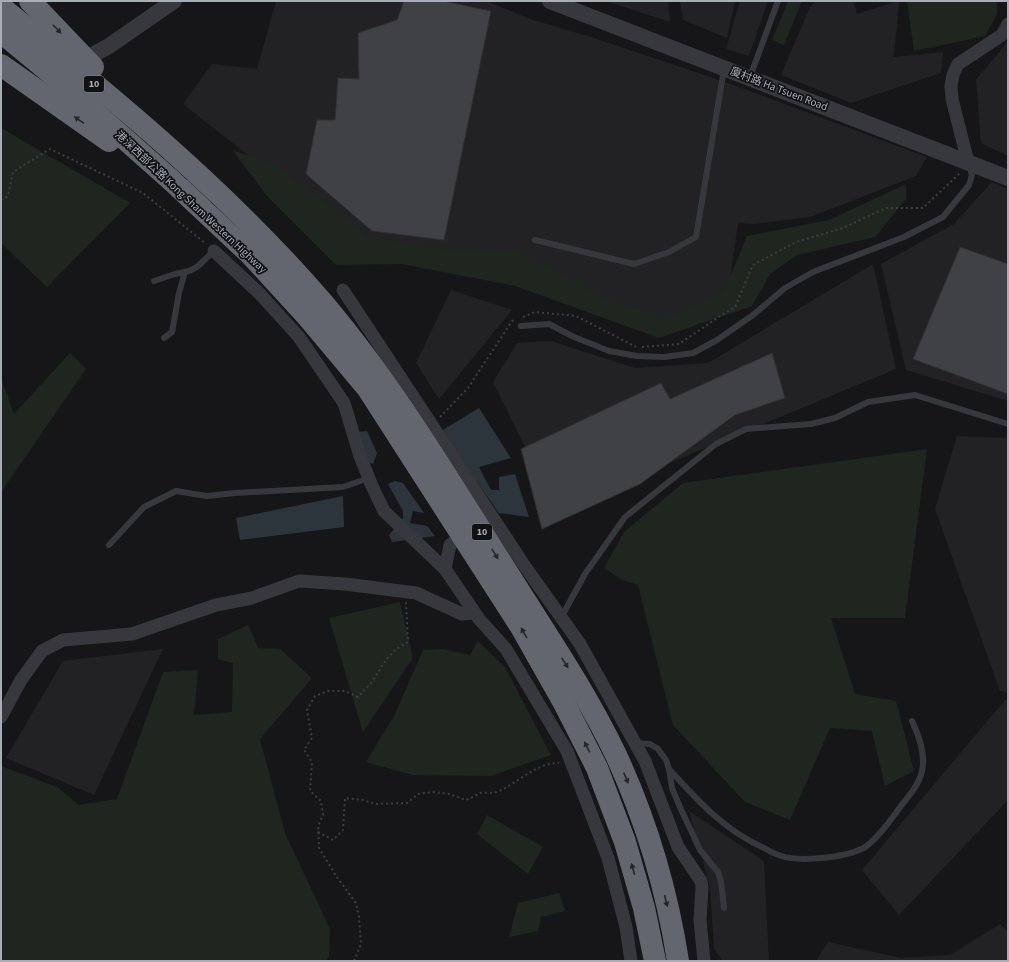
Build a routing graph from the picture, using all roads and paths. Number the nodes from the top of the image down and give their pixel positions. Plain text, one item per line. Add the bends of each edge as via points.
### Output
1 (30, 1) edge
2 (174, 1) edge
3 (550, 1) edge
4 (778, 1) edge
5 (1, 7) edge
6 (1, 20) edge
7 (1008, 24) edge
8 (1, 32) edge
9 (1, 65) edge
10 (724, 67) junction
11 (750, 77) junction
12 (968, 162) junction
13 (179, 173) junction
14 (1008, 178) edge
15 (1, 200) edge
16 (216, 205) dead end
17 (535, 240) dead end
18 (214, 251) junction
19 (185, 272) junction
20 (154, 281) dead end
21 (343, 290) dead end
22 (520, 326) dead end
23 (164, 338) dead end
24 (365, 368) dead end
25 (1008, 424) edge
26 (433, 426) junction
27 (368, 478) junction
28 (495, 521) junction
29 (474, 528) junction
30 (109, 545) dead end
31 (445, 569) junction
32 (406, 592) junction
33 (474, 613) junction
34 (562, 616) junction
35 (1, 717) edge
36 (912, 721) dead end
37 (635, 742) junction
38 (571, 762) junction
39 (669, 769) junction
40 (318, 832) junction
41 (724, 908) dead end
42 (354, 961) edge
43 (631, 961) edge
44 (655, 961) edge
45 (678, 961) edge
46 (704, 961) edge

1 -> 13 highway, bridge
2 - 6 street via 109,46 63,71
3 - 10 street, 廈村路 Ha Tsuen Road
4 - 11 lane
5 - 13 highway, 港深西部公路 Kong Sham Western Highway / 10, bridge via 62,57
7 - 12 street via 1002,35 958,64 953,75 950,86 952,99
8 - 13 highway, 港深西部公路 Kong Sham Western Highway / 10
13 -> 9 highway via 146,166
10 - 11 street, 廈村路 Ha Tsuen Road
10 - 17 lane via 696,237 669,252 634,264
11 - 12 street, 廈村路 Ha Tsuen Road
12 - 14 street, 廈村路 Ha Tsuen Road
12 - 22 lane via 972,175 969,185 943,217 904,237 813,272 784,288 717,340 693,352 664,357 637,356 609,351 549,324
12 - 26 path via 964,170 923,208 886,208 844,228 796,242 753,265 735,307 679,344 636,347 576,316 535,312 512,321 468,388
13 - 16 lane
44 -> 13 highway, 港深西部公路 Kong Sham Western Highway / 10, bridge via 626,842 597,768 521,627 368,389 306,315
13 -> 45 highway, 港深西部公路 Kong Sham Western Highway / 10, bridge via 270,245 351,338 426,445 567,667 616,755 644,825 667,903
15 - 18 path via 8,196 13,172 50,149 143,193
18 - 19 lane via 197,267
18 - 27 street via 260,294 299,337 344,404
19 - 20 lane
19 - 23 lane via 172,332
21 - 26 street
24 - 29 lane via 375,379
25 - 34 lane via 915,395 868,402 835,418 811,424 746,429 716,444 625,517 585,574
26 - 28 street
27 - 30 lane via 343,487 207,496 176,491 144,507
27 - 31 street via 384,511
28 - 29 street
28 - 34 street
29 - 31 street via 450,545
31 - 33 street
32 - 33 street via 416,593 462,614
32 - 35 street via 299,581 252,598 216,605 132,634 63,640 42,651 21,680
32 - 40 path via 408,642 397,648 384,661 370,684 358,696 345,691 328,690 315,696 306,710 312,738 304,750 312,762 310,791 321,801 323,816
33 - 38 street via 506,649 567,751
34 - 37 street
36 - 39 lane via 923,758 919,780 892,818 868,845 840,856 781,856 747,840 713,814
37 - 39 lane via 650,744 658,749
37 - 46 street via 645,761 678,847 701,881 700,920
38 - 40 path via 548,763 496,793 480,794 466,800 433,792 418,794 407,802 376,804 345,798 343,830 333,840
38 - 43 street via 608,858 626,927
39 - 41 lane via 672,788 700,850 718,872
40 - 42 path via 318,848 356,903 361,944

